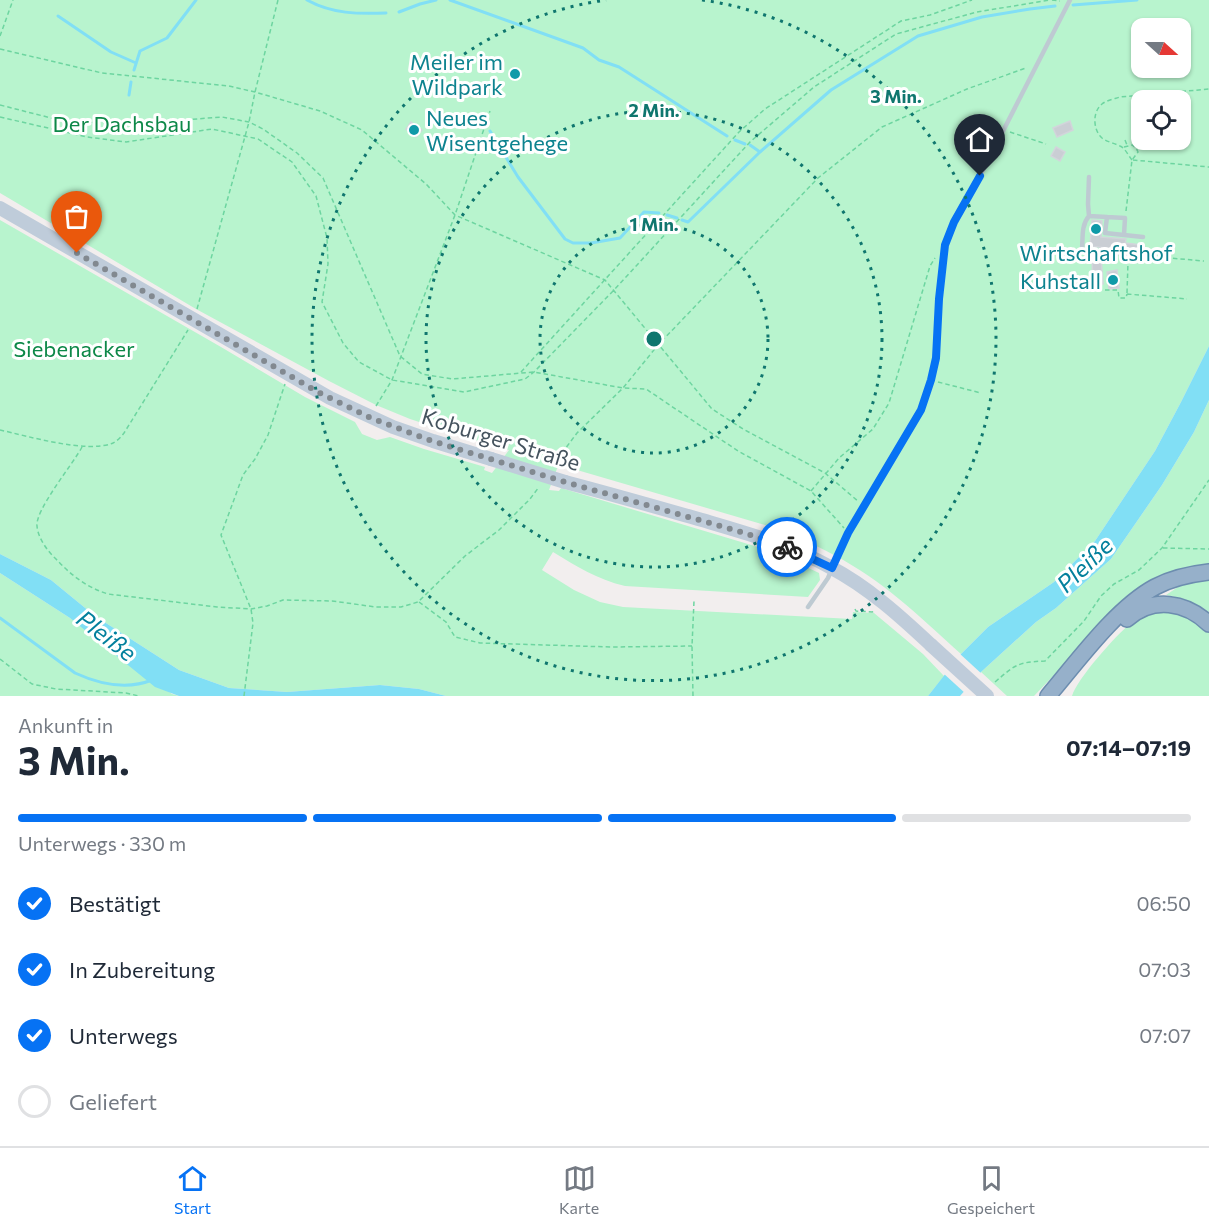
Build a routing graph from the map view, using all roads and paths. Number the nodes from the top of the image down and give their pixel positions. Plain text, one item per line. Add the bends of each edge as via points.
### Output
1 (13, 0) edge
2 (278, 0) edge
3 (972, 0) edge
4 (1051, 0) edge
5 (1070, 0) edge
6 (1060, 2) dead end
7 (0, 36) edge
8 (0, 49) edge
9 (1038, 64) junction
10 (1209, 89) edge
11 (255, 92) junction
12 (0, 105) edge
13 (490, 111) dead end
14 (0, 117) edge
15 (249, 122) junction
16 (1003, 130) junction
17 (244, 135) junction
18 (1125, 140) dead end
19 (1046, 144) dead end
20 (1131, 145) edge
21 (1127, 146) junction
22 (1123, 148) junction
23 (1137, 150) edge
24 (1132, 160) junction
25 (1209, 167) edge
26 (1089, 177) dead end
27 (0, 208) edge
28 (455, 215) junction
29 (1089, 216) junction
30 (1107, 217) junction
31 (1125, 218) junction
32 (1124, 235) junction
33 (1143, 237) dead end
34 (945, 245) junction
35 (1129, 255) junction
36 (1149, 256) joint
37 (1204, 261) dead end
38 (604, 280) junction
39 (614, 290) junction
40 (1105, 290) dead end
41 (1127, 294) junction
42 (1187, 299) dead end
43 (196, 309) dead end
44 (188, 329) dead end
45 (658, 345) junction
46 (400, 356) junction
47 (521, 372) junction
48 (534, 372) junction
49 (290, 376) junction
50 (392, 380) junction
51 (931, 380) junction
52 (623, 388) junction
53 (981, 393) dead end
54 (371, 418) junction
55 (0, 430) edge
56 (82, 447) junction
57 (553, 465) dead end
58 (825, 473) junction
59 (1209, 480) edge
60 (542, 482) dead end
61 (811, 491) junction
62 (865, 506) junction
63 (848, 533) junction
64 (1162, 548) junction
65 (1209, 549) edge
66 (832, 568) junction
67 (1209, 572) edge
68 (694, 601) dead end
69 (418, 602) junction
70 (887, 605) junction
71 (808, 607) dead end
72 (251, 609) junction
73 (855, 609) dead end
74 (1209, 624) edge
75 (692, 646) junction
76 (0, 659) edge
77 (995, 682) dead end
78 (139, 696) edge
79 (244, 696) edge
80 (693, 696) edge
81 (987, 696) edge
82 (1058, 696) edge

1 - 7 path
2 - 11 path
3 - 38 path via 901,21 765,109 739,132
4 - 6 path
4 - 39 path via 977,12 896,34 814,87 750,142
5 - 9 lane
8 - 11 path via 102,73
9 - 16 lane
9 - 45 path via 967,88 882,127 818,178
10 - 22 path via 1120,98 1101,104 1096,112 1096,130 1101,137
11 - 15 path
11 - 28 path via 320,111 363,130 426,184
12 - 15 path via 55,119 119,125 222,117
13 - 28 path
14 - 17 path via 126,142 212,129
15 - 17 path
15 - 46 path via 297,153 323,178
16 - 19 path
16 - 34 lane
17 - 43 path
17 - 50 path via 258,139 292,162 316,196 327,238 328,264 322,302 343,343 359,362
18 - 21 path
20 - 21 path
21 - 22 path
22 - 24 path
23 - 24 path
24 - 25 path
24 - 31 path
26 - 29 lane
27 - 49 main road, Koburger Straße
28 - 38 path
28 - 46 path
29 - 30 lane
29 - 35 lane via 1083,228 1082,250
30 - 31 lane
30 - 32 lane via 1105,233
31 - 32 lane
32 - 33 lane
34 - 51 lane
34 - 58 path via 930,266 889,403 873,429
35 - 36 lane
35 - 41 path
36 - 37 path
38 - 39 path
38 - 47 path
39 - 45 path
39 - 48 path
40 - 41 path via 1118,290 1119,298 1126,298
41 - 42 path
44 - 56 path via 124,433 115,442
45 - 52 path
45 - 58 path via 712,409
46 - 47 path via 422,374 452,379
46 - 50 path
47 - 48 path
48 - 50 path via 525,379 464,392
48 - 52 path
49 - 54 main road, Koburger Straße
49 - 72 path via 268,435 243,475 221,535
50 - 54 path
51 - 53 path
51 - 62 lane via 921,410
52 - 57 path via 577,434
52 - 61 path via 646,389 738,451
54 - 66 main road, Koburger Straße, bridge via 565,482 738,531
55 - 56 path
56 - 72 path via 36,525 49,553 80,581 108,594
58 - 61 path
58 - 62 path
59 - 64 path
60 - 69 path via 499,530 465,556
61 - 63 path
62 - 63 lane
63 - 66 lane
64 - 65 path
64 - 77 path via 1139,570 1101,596 1084,621 1045,661 1013,666
66 - 70 main road, Koburger Straße
66 - 71 lane
67 - 82 highway via 1168,581 1142,596 1108,626
68 - 75 path
69 - 72 path via 376,607 283,600
69 - 75 path via 446,622 455,637 480,643
70 - 73 path via 872,612
70 - 81 main road, Koburger Straße, bridge
72 - 79 path via 253,623
74 - 82 highway via 1189,609 1148,606 1122,623
75 - 80 path
76 - 78 path via 32,684

